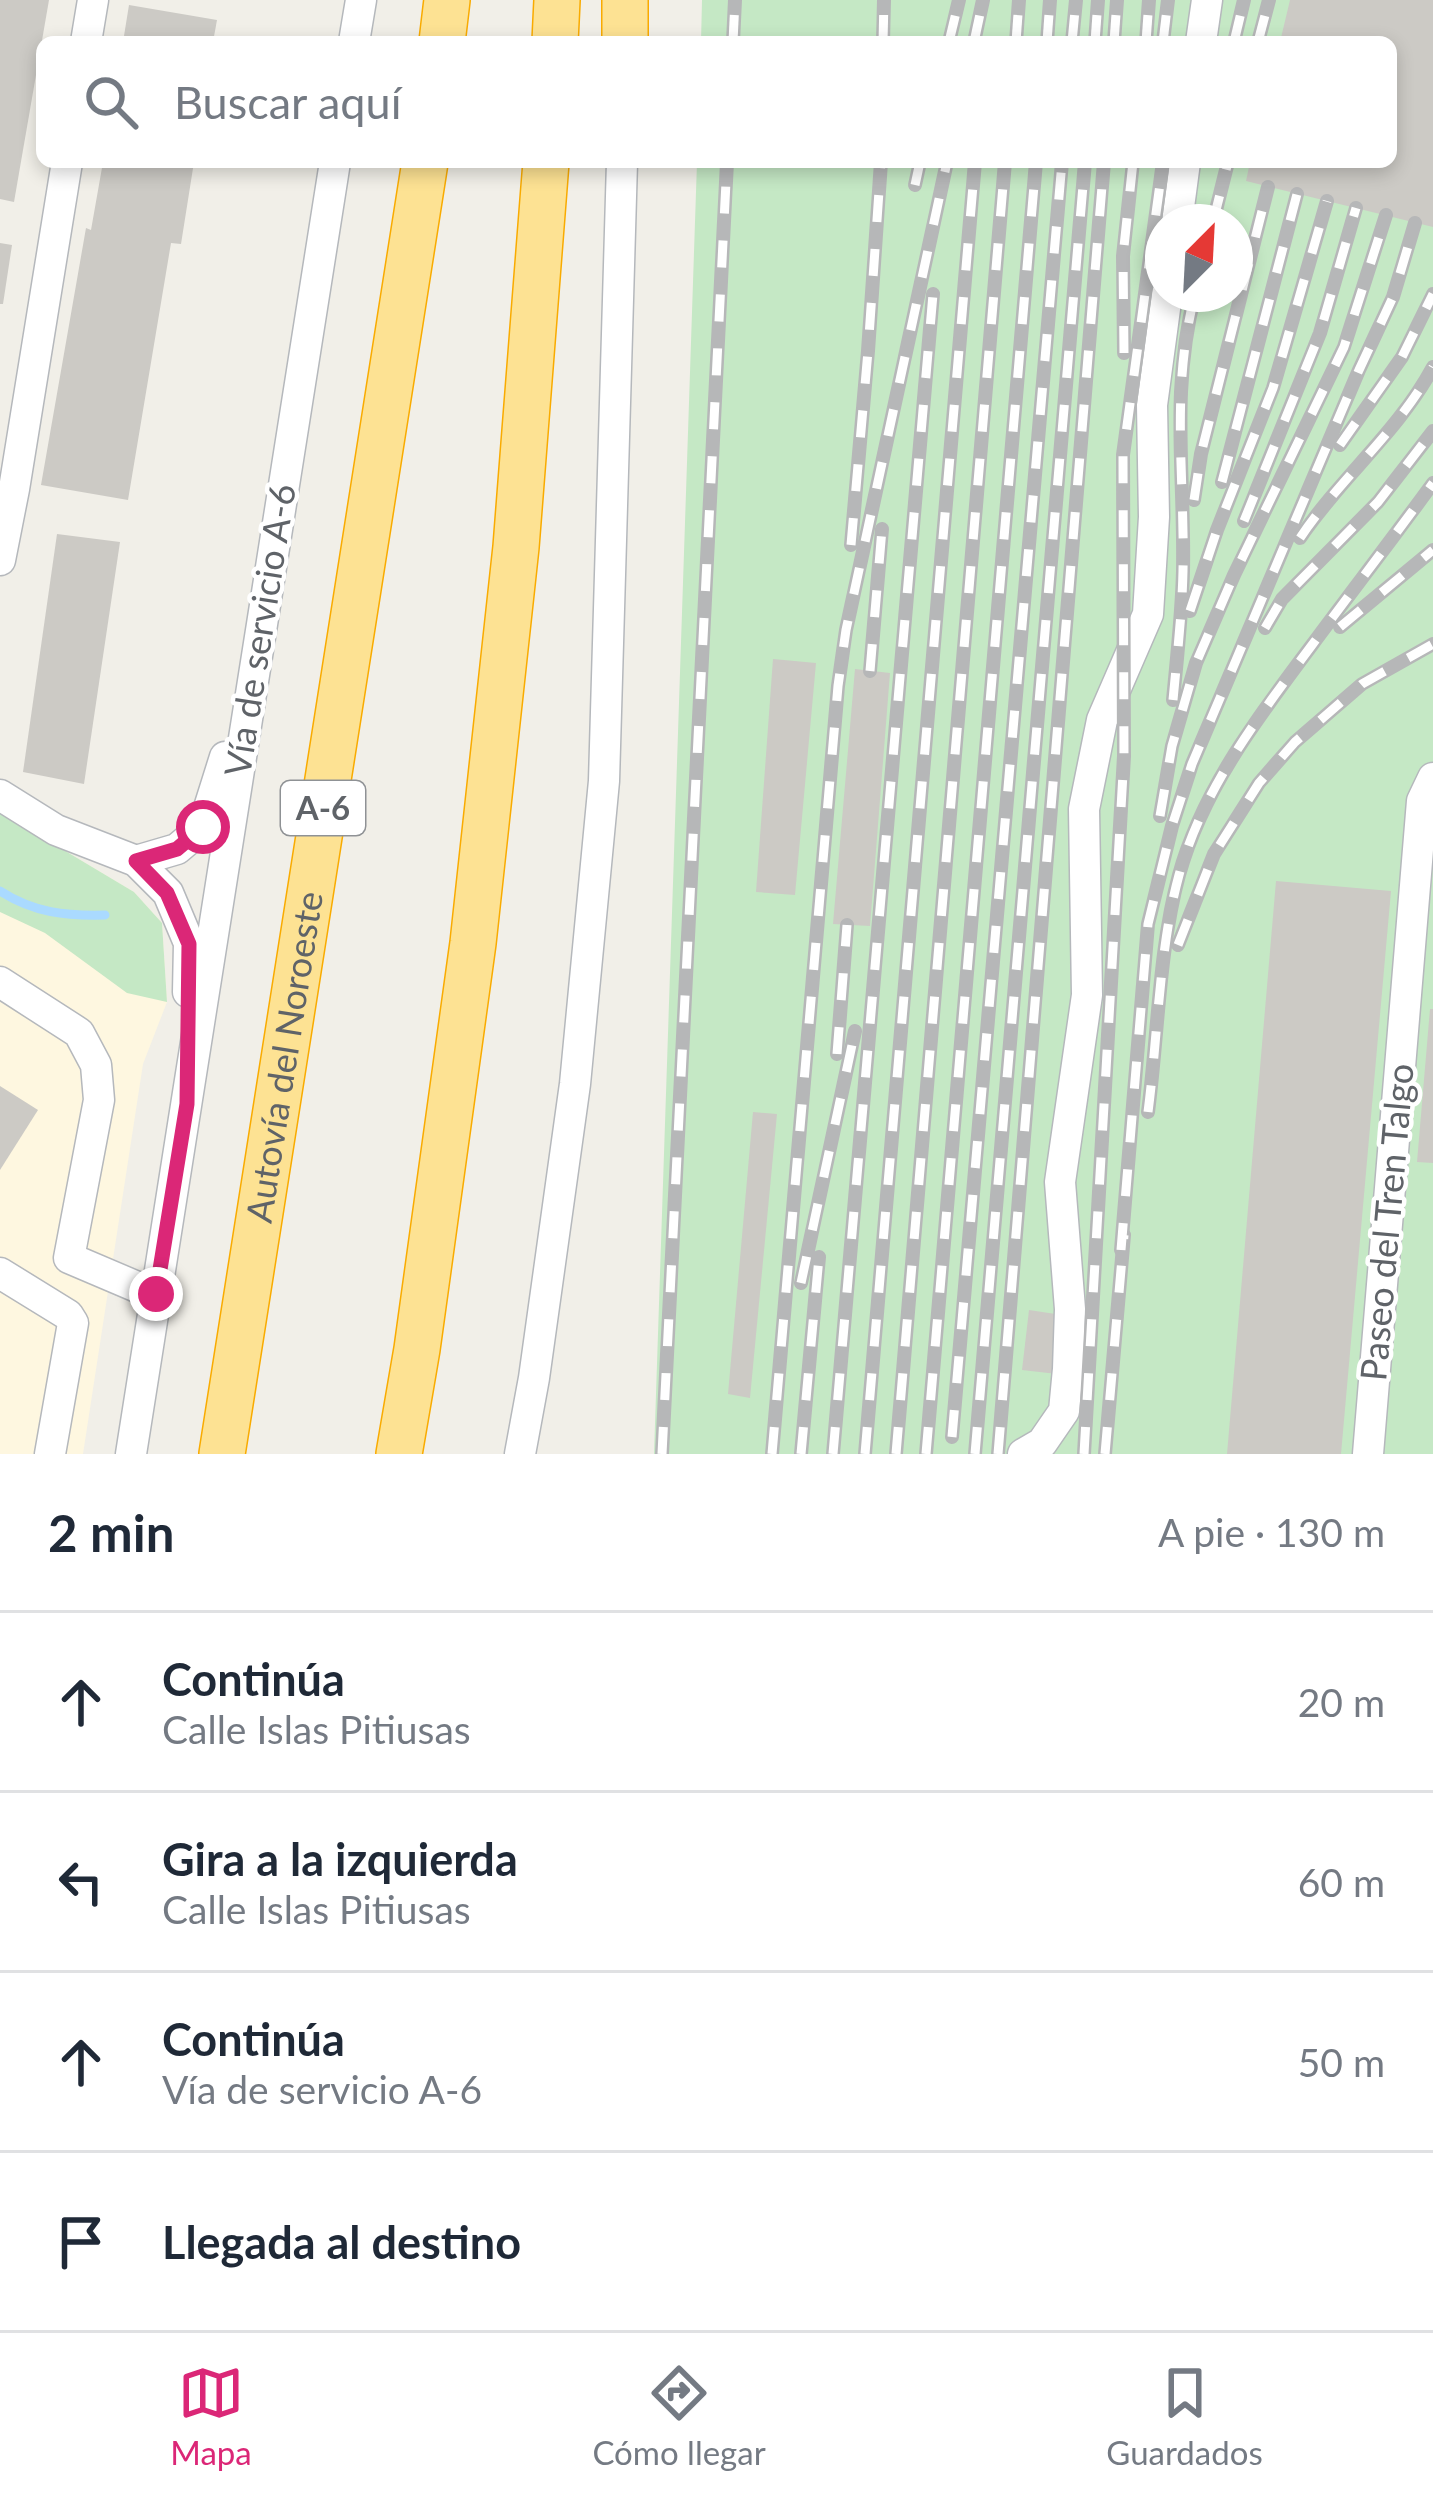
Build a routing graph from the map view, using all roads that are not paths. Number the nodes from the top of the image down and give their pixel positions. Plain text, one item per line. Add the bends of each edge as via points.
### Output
1 (93, 0) edge
2 (361, 0) edge
3 (447, 0) edge
4 (557, 0) edge
5 (626, 0) edge
6 (1207, 0) edge
7 (87, 36) edge
8 (355, 36) edge
9 (443, 36) edge
10 (555, 36) edge
11 (626, 36) edge
12 (1203, 36) edge
13 (66, 168) edge
14 (333, 168) edge
15 (424, 168) edge
16 (546, 168) edge
17 (622, 168) edge
18 (1184, 168) edge
19 (1179, 204) edge
20 (1165, 312) edge
21 (0, 560) edge
22 (254, 661) junction
23 (1433, 778) edge
24 (0, 795) edge
25 (136, 861) junction
26 (0, 982) edge
27 (187, 1104) junction
28 (0, 1273) edge
29 (156, 1294) junction
30 (50, 1454) edge
31 (131, 1454) edge
32 (222, 1454) edge
33 (399, 1454) edge
34 (520, 1454) edge
35 (1023, 1454) edge
36 (1368, 1454) edge

1 - 7 street
2 - 8 street
3 - 9 highway
4 - 10 highway
5 - 11 highway
6 - 12 street
13 - 21 street
14 - 22 street, Vía de servicio A-6
15 - 32 highway, Autovía del Noroeste / A-6
16 - 33 highway via 475,920
17 - 34 street via 604,781 575,1084
18 - 19 street
20 - 35 street via 1152,405 1148,614 1102,721 1084,809 1088,995 1060,1182 1070,1309 1064,1411 1042,1443
22 - 25 street via 203,827 177,849
22 - 27 street, Vía de servicio A-6
23 - 36 street, Paseo del Tren Talgo via 1422,801
24 - 25 street via 56,830
25 - 27 street via 167,893 189,944
26 - 29 street via 79,1033 97,1065 99,1100 69,1258
27 - 29 street, Vía de servicio A-6
28 - 30 street via 73,1323
29 - 31 street, Vía de servicio A-6

